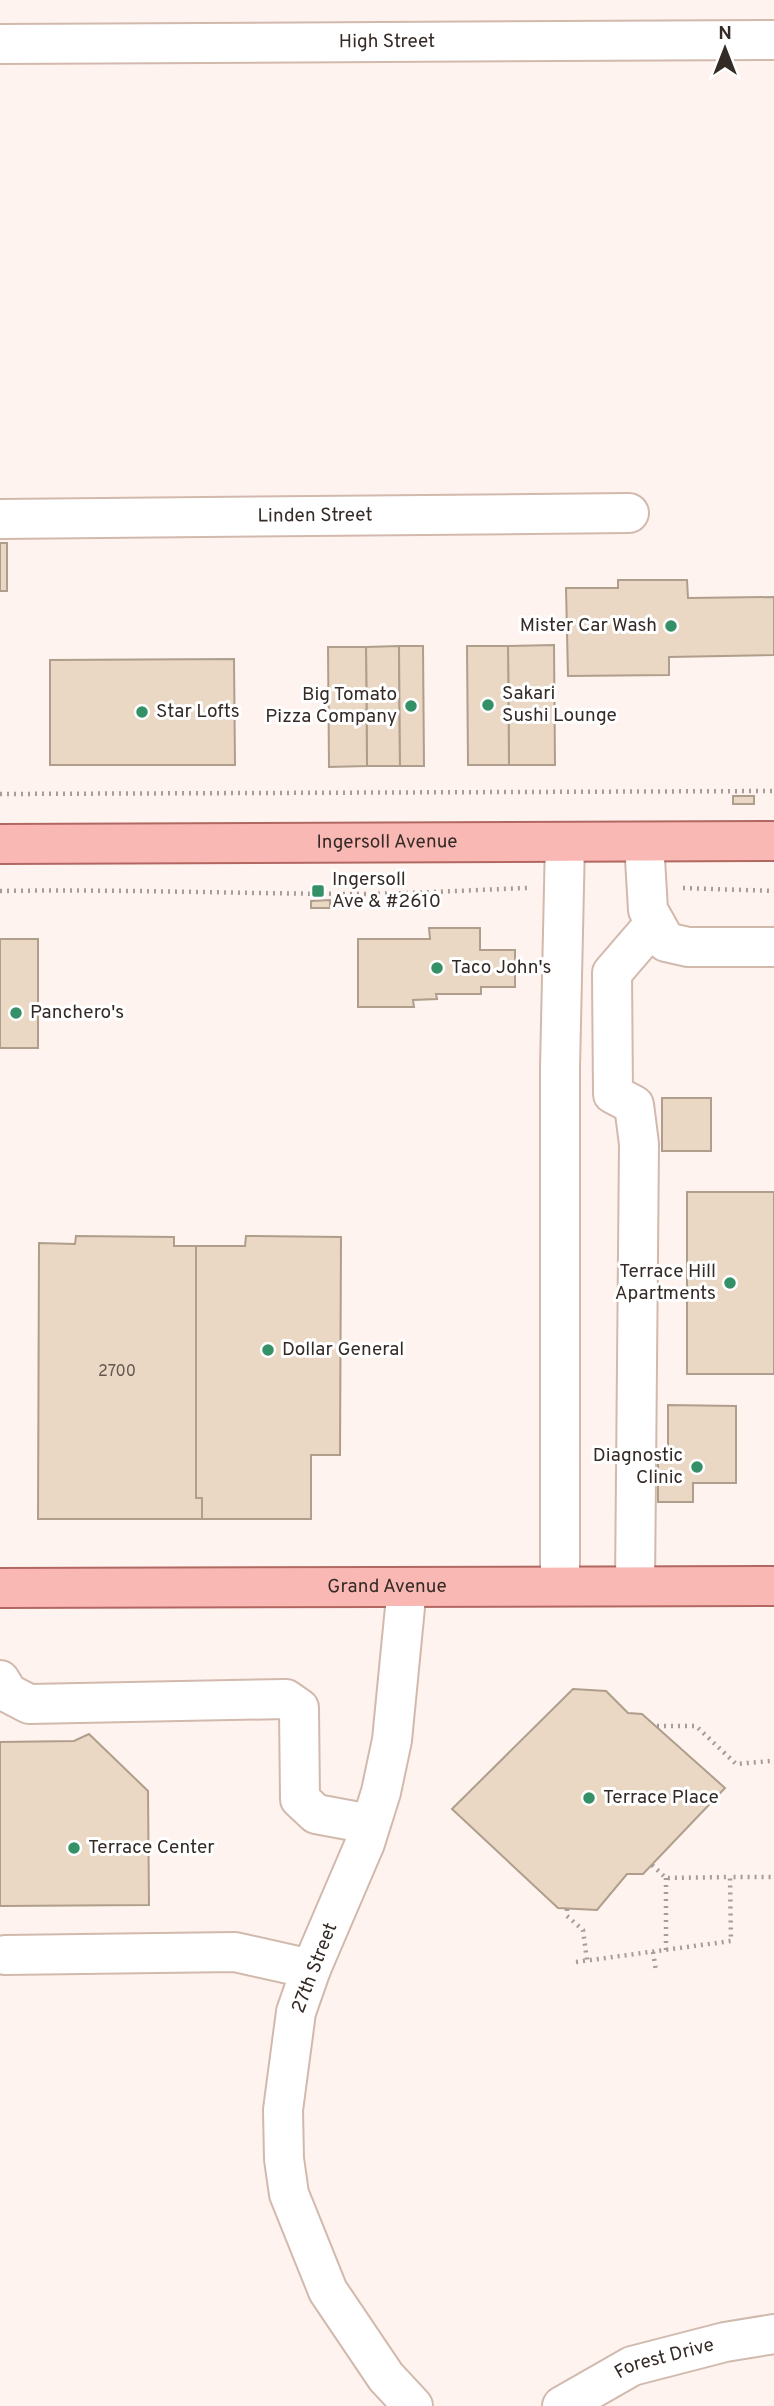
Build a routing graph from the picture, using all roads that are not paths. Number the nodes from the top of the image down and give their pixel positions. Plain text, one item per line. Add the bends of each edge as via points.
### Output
1 (774, 40) edge
2 (0, 44) edge
3 (629, 513) dead end
4 (0, 519) edge
5 (774, 841) edge
6 (565, 842) junction
7 (644, 842) junction
8 (0, 844) edge
9 (655, 923) junction
10 (774, 947) edge
11 (635, 1586) junction
12 (774, 1586) edge
13 (407, 1587) junction
14 (560, 1587) junction
15 (0, 1588) edge
16 (0, 1680) edge
17 (370, 1824) junction
18 (5, 1955) dead end
19 (311, 1969) junction
20 (774, 2334) edge
21 (413, 2406) edge
22 (562, 2406) edge

1 - 2 street, High Street
3 - 4 street, Linden Street
5 - 7 main road, Ingersoll Avenue
6 - 7 main road, Ingersoll Avenue
6 - 8 main road, Ingersoll Avenue
6 - 14 street
7 - 9 street via 648,910
9 - 10 street via 666,942 679,946
9 - 11 street via 612,973 613,1094 634,1105 639,1144
11 - 12 main road, Grand Avenue
11 - 14 main road, Grand Avenue
13 - 14 main road, Grand Avenue
13 - 15 main road, Grand Avenue
13 - 17 street, 27th Street via 392,1740
16 - 17 street via 8,1693 29,1704 286,1699 299,1709 300,1799 316,1814
17 - 19 street, 27th Street
18 - 19 street via 235,1952
19 - 21 street, 27th Street via 296,2012 283,2110 289,2194 328,2291 386,2377
20 - 22 street, Forest Drive via 632,2366

